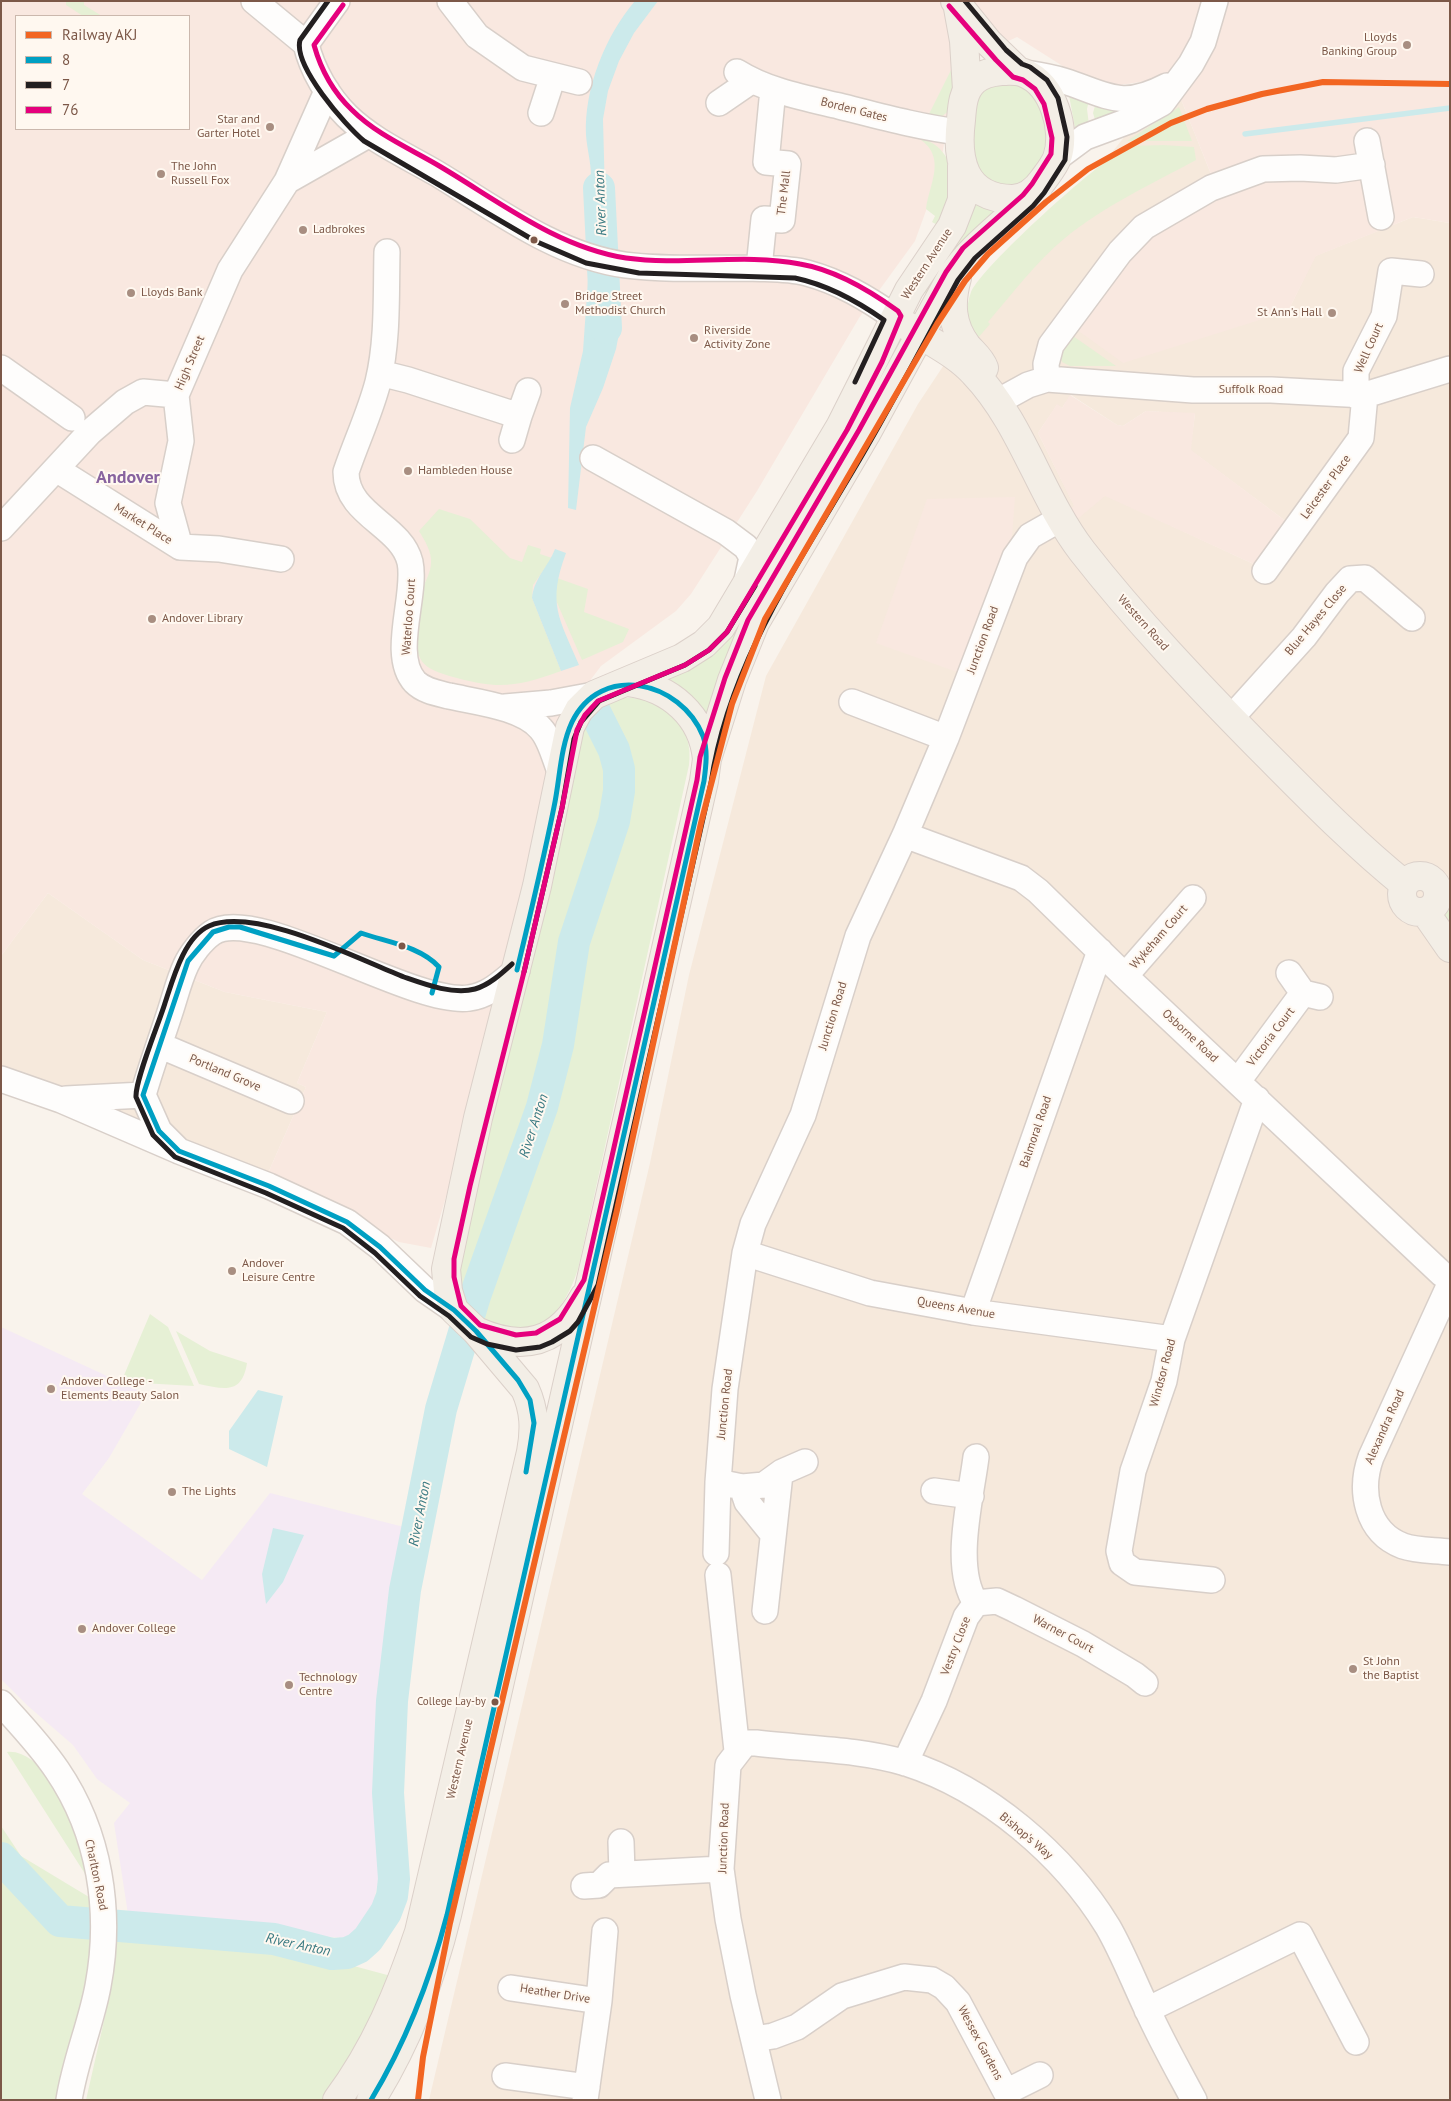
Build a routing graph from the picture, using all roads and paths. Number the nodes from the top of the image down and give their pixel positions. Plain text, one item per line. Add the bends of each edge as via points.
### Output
1 (254, 1) edge
2 (337, 1) edge
3 (450, 1) edge
4 (1214, 1) edge
5 (956, 4) edge
6 (306, 44) junction
7 (1022, 72) junction
8 (553, 76) junction
9 (1178, 80) junction
10 (754, 81) junction
11 (579, 82) dead end
12 (327, 90) junction
13 (967, 90) junction
14 (719, 104) dead end
15 (541, 113) dead end
16 (959, 132) junction
17 (368, 135) junction
18 (1058, 157) junction
19 (962, 166) junction
20 (287, 181) junction
21 (1038, 188) junction
22 (1381, 217) dead end
23 (387, 252) dead end
24 (961, 262) junction
25 (759, 268) junction
26 (1421, 274) dead end
27 (894, 317) junction
28 (920, 335) junction
29 (1, 368) edge
30 (1450, 369) edge
31 (380, 374) junction
32 (1047, 379) junction
33 (528, 391) dead end
34 (176, 395) junction
35 (1361, 396) junction
36 (997, 402) junction
37 (519, 416) junction
38 (82, 426) junction
39 (512, 440) dead end
40 (593, 458) dead end
41 (56, 469) junction
42 (1060, 519) junction
43 (782, 524) junction
44 (1, 528) edge
45 (735, 538) junction
46 (180, 547) junction
47 (281, 559) dead end
48 (1265, 571) dead end
49 (745, 589) junction
50 (1412, 618) dead end
51 (628, 682) junction
52 (594, 695) junction
53 (852, 702) dead end
54 (498, 707) junction
55 (1231, 718) junction
56 (946, 738) junction
57 (707, 759) junction
58 (561, 774) junction
59 (905, 835) junction
60 (1193, 898) dead end
61 (1437, 899) edge
62 (1450, 948) edge
63 (1100, 952) junction
64 (517, 970) junction
65 (1289, 973) dead end
66 (1125, 976) junction
67 (159, 1046) junction
68 (1, 1079) edge
69 (1238, 1081) junction
70 (143, 1095) junction
71 (1258, 1099) junction
72 (61, 1100) junction
73 (291, 1102) dead end
74 (179, 1151) junction
75 (745, 1253) junction
76 (1450, 1278) edge
77 (591, 1283) junction
78 (1450, 1284) edge
79 (973, 1312) junction
80 (463, 1319) junction
81 (1172, 1340) junction
82 (976, 1457) dead end
83 (805, 1462) dead end
84 (780, 1474) junction
85 (718, 1482) junction
86 (742, 1487) junction
87 (934, 1490) dead end
88 (971, 1496) junction
89 (772, 1533) junction
90 (1450, 1552) edge
91 (1212, 1580) dead end
92 (976, 1603) junction
93 (764, 1611) dead end
94 (1145, 1683) dead end
95 (1, 1703) edge
96 (736, 1751) junction
97 (905, 1763) junction
98 (621, 1842) dead end
99 (721, 1869) junction
100 (622, 1873) junction
101 (584, 1886) dead end
102 (605, 1931) dead end
103 (510, 1988) dead end
104 (599, 2001) junction
105 (1147, 2010) junction
106 (754, 2039) junction
107 (1356, 2042) dead end
108 (1040, 2075) dead end
109 (505, 2076) dead end
110 (586, 2093) edge
111 (1003, 2096) edge
112 (69, 2100) edge
113 (337, 2100) edge
114 (371, 2100) edge
115 (768, 2100) edge
116 (1194, 2100) edge

1 - 6 street
2 - 6 street
3 - 8 street via 477,36 523,68
4 - 9 street via 1202,42
5 - 7 main road via 988,42
5 - 13 main road via 964,41
6 - 12 street
7 - 9 street via 1120,99 1150,94
7 - 13 main road via 984,74
7 - 18 main road via 1041,84 1051,101 1060,137
8 - 11 street
8 - 15 street
9 - 18 street via 1168,96 1154,108 1085,137
10 - 14 street
10 - 16 street, Borden Gates via 901,122
10 - 25 street, The Mall via 766,162 788,164 782,220 764,219
12 - 17 street via 345,114
12 - 20 street, High Street
13 - 16 main road
16 - 19 main road
17 - 20 street, High Street
17 - 25 street via 539,235 598,258 640,266
18 - 21 main road
19 - 21 main road via 971,182 991,195 1019,198
19 - 27 main road, Western Avenue via 962,200 956,218
20 - 34 street, High Street via 230,270
21 - 24 main road, Western Avenue
22 - 32 street via 1370,153 1336,170 1264,169 1211,188 1136,233 1051,345 1046,364
23 - 31 street, Waterloo Court via 386,320
24 - 28 main road, Western Avenue
24 - 36 main road via 952,300 955,324 983,364
25 - 27 street via 796,271 829,280 857,292
26 - 35 street, Well Court via 1391,271 1384,316 1356,372
27 - 28 main road, Western Road
27 - 43 main road, Western Avenue via 855,399
28 - 36 main road, Western Road via 963,362
28 - 57 main road, Western Avenue via 755,623 732,680
29 - 38 street
30 - 35 street, Suffolk Road
31 - 37 street
31 - 54 street, Waterloo Court via 346,472 346,484 360,506 407,552 412,572 406,630 408,670 415,682 429,691
32 - 35 street, Suffolk Road via 1193,390 1331,392
32 - 36 street, Suffolk Road
33 - 37 street
34 - 38 street, High Street via 143,392
34 - 46 street via 182,441 168,503
35 - 48 street, Leicester Place via 1361,438
36 - 42 main road, Western Road
37 - 39 street
38 - 41 street, High Street
40 - 45 street
41 - 44 street, High Street
41 - 46 street, Market Place
42 - 55 main road, Western Road via 1121,599
42 - 56 street, Junction Road via 1030,536 1015,557
43 - 45 street via 760,543
43 - 49 main road, Western Avenue
45 - 49 street via 752,556
46 - 47 street via 219,549
49 - 51 main road, Western Avenue via 721,627 704,644 682,658
50 - 55 street, Blue Hayes Close via 1365,578 1350,579 1304,637
51 - 52 main road, Western Avenue
51 - 57 main road, Western Avenue via 663,692 685,708 703,735
52 - 54 street, Waterloo Court via 552,703
52 - 58 main road, Western Avenue via 579,710 570,727
53 - 56 street
54 - 58 street, Waterloo Court via 525,716 542,730
55 - 61 main road, Western Road via 1353,841 1404,884 1402,896 1407,907 1418,912
56 - 59 street, Junction Road
57 - 77 main road, Western Avenue
58 - 64 main road, Western Avenue
59 - 63 street, Osborne Road via 1021,878
59 - 75 street, Junction Road via 858,936 803,1115 753,1224
60 - 66 street, Wykeham Court
61 - 62 main road
63 - 66 street, Osborne Road
63 - 79 street, Balmoral Road
64 - 67 street via 482,995 450,998 414,988 322,952 250,929 229,927 213,932 188,961
64 - 80 main road, Western Avenue via 478,1118 447,1258 446,1278
65 - 69 street, Victoria Court via 1312,995
66 - 69 street, Osborne Road
67 - 70 street
67 - 73 street, Portland Grove
68 - 72 street
69 - 71 street, Osborne Road
70 - 72 street
70 - 74 street via 159,1131
71 - 76 street, Osborne Road via 1330,1171
71 - 81 street, Windsor Road
72 - 74 street
74 - 80 street via 347,1222
75 - 79 street, Queens Avenue via 870,1293
75 - 85 street, Junction Road via 725,1389
77 - 80 main road, Western Avenue via 572,1317 549,1335 516,1343 490,1337
77 - 114 main road, Western Avenue via 438,1950 408,2030
78 - 90 street, Alexandra Road via 1371,1457 1364,1487 1375,1524 1389,1540 1404,1547
79 - 81 street, Queens Avenue
80 - 113 main road, Western Avenue via 518,1380 530,1400 534,1423 531,1452 419,1932 376,2038
81 - 91 street, Windsor Road via 1164,1381 1133,1471 1123,1519 1120,1558 1135,1572
82 - 88 street, Vestry Close
83 - 84 street
84 - 86 street via 764,1485
84 - 89 street
85 - 86 street
85 - 96 street, Junction Road via 717,1564
86 - 89 street via 747,1502
87 - 88 street
88 - 92 street, Vestry Close via 965,1568 967,1587
89 - 93 street
92 - 94 street, Warner Court via 997,1601 1014,1609 1083,1644
92 - 97 street, Vestry Close via 966,1617 934,1701
95 - 112 street, Charlton Road via 47,1756 77,1807 94,1852 105,1915 98,1988
96 - 97 street, Bishop's Way via 745,1744 756,1742 869,1755
96 - 99 street, Junction Road via 728,1764
97 - 105 street, Bishop's Way via 938,1775 979,1798 1022,1830 1061,1866 1108,1928
98 - 100 street
99 - 100 street
99 - 106 street, Junction Road via 728,1919
100 - 101 street via 608,1874 599,1885
102 - 104 street, Heather Drive
103 - 104 street, Heather Drive
104 - 110 street, Heather Drive
105 - 107 street via 1300,1935
105 - 116 street, Bishop's Way
106 - 111 street, Wessex Gardens via 797,2027 842,1996 904,1977 932,1980 958,2002
106 - 115 street, Junction Road
108 - 111 street, Wessex Gardens
109 - 110 street, Heather Drive

